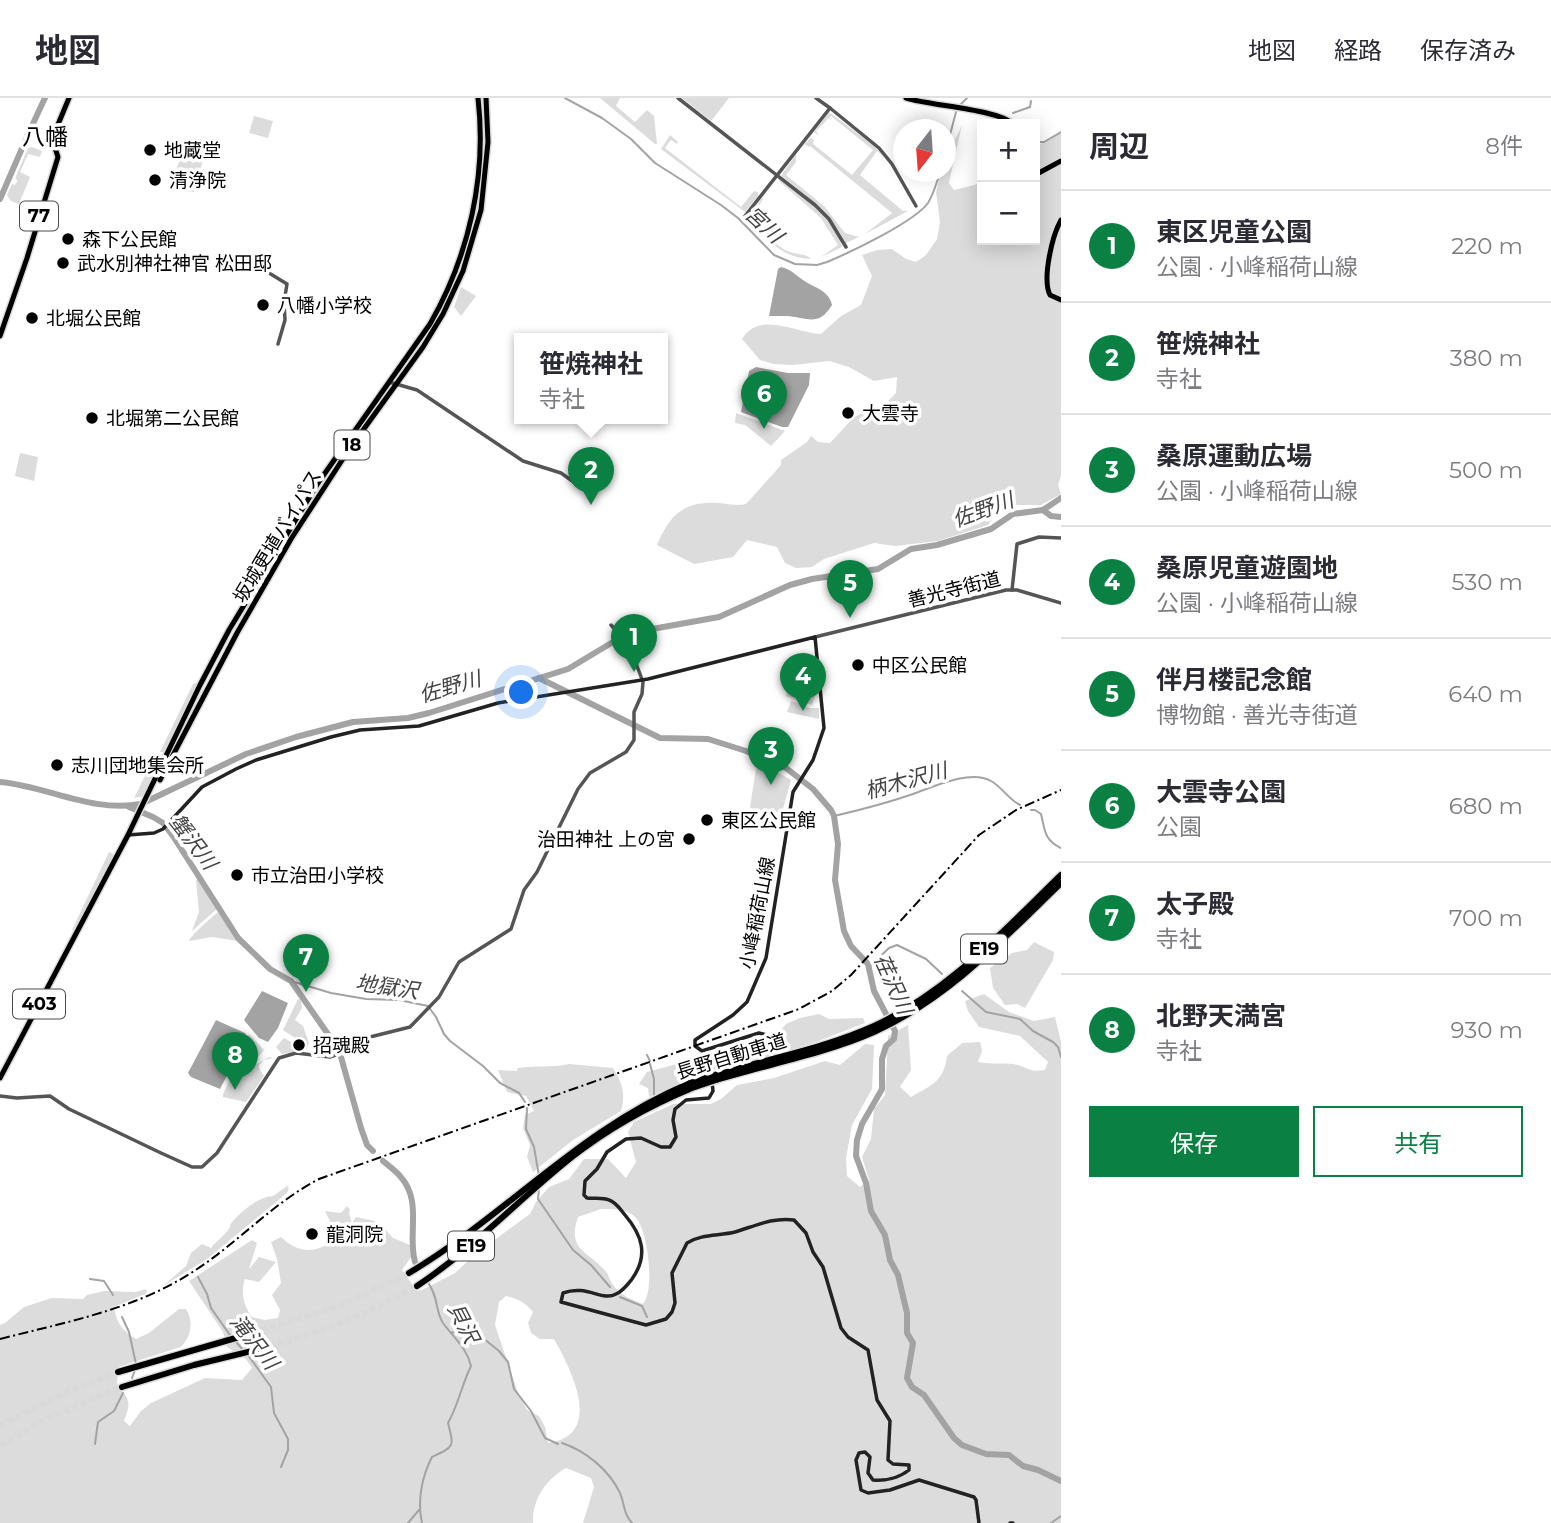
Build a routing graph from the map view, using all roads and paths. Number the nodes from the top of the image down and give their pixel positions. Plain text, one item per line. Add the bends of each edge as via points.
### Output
1 (69, 98) edge
2 (478, 98) edge
3 (486, 98) edge
4 (678, 98) edge
5 (817, 98) edge
6 (906, 98) edge
7 (830, 108) junction
8 (1005, 119) edge
9 (1061, 161) edge
10 (1040, 172) edge
11 (777, 175) junction
12 (916, 206) dead end
13 (745, 216) dead end
14 (1061, 220) edge
15 (846, 247) dead end
16 (217, 256) dead end
17 (1061, 300) edge
18 (0, 336) edge
19 (278, 344) dead end
20 (389, 382) junction
21 (397, 384) junction
22 (578, 485) dead end
23 (1061, 538) edge
24 (1013, 590) junction
25 (1061, 603) edge
26 (611, 625) dead end
27 (814, 637) junction
28 (642, 680) junction
29 (160, 776) junction
30 (130, 835) junction
31 (1061, 875) edge
32 (1061, 883) edge
33 (901, 1015) junction
34 (0, 1078) edge
35 (0, 1096) edge
36 (519, 1197) junction
37 (409, 1273) tunnel mouth
38 (416, 1286) tunnel mouth
39 (253, 1333) tunnel mouth
40 (257, 1349) tunnel mouth
41 (118, 1373) tunnel mouth
42 (122, 1387) tunnel mouth
43 (979, 1523) edge

1 - 18 main road, 77 via 52,139 58,157
2 - 20 main road, 坂城更埴バイパス / 18 via 480,158 465,241 435,316
3 - 21 main road, 坂城更埴バイパス / 18 via 485,180 470,253 443,314
4 - 11 street
5 - 7 street
6 - 8 main road
7 - 11 street
7 - 12 street via 879,148
9 - 10 main road
11 - 13 street
11 - 15 street via 829,219
14 - 17 main road via 1046,285 1050,295
16 - 19 street via 285,281 285,320
20 - 21 street
20 - 29 main road, 坂城更埴バイパス / 18 via 318,483 256,584 200,685
21 - 22 street via 417,390 523,461 561,473
21 - 29 main road, 坂城更埴バイパス / 18 via 291,539
23 - 24 street, 善光寺街道 via 1039,537 1017,544
24 - 25 street
24 - 27 street, 善光寺街道
26 - 28 street via 627,642
27 - 28 main road
27 - 43 main road, 小峰稲荷山線 via 824,728 792,801 767,951 754,989 738,1011 701,1034 695,1046 702,1051 759,1033 767,1035 767,1040 714,1064 709,1098 686,1100 675,1109 676,1137 670,1147 633,1138 603,1157 585,1181 584,1195 614,1202 636,1227 642,1257 629,1283 614,1296 579,1289 563,1293 561,1301 650,1325 672,1312 671,1277 687,1243 759,1223 794,1220 824,1267 841,1328 868,1350 877,1400 890,1421 888,1460 909,1465 899,1476 873,1480 868,1473 870,1457 859,1453 861,1490 890,1490 924,1481 974,1497
28 - 30 main road via 498,703 419,726 345,733 264,757 202,788 163,829
28 - 35 street via 634,712 634,740 628,749 590,773 578,789 524,890 511,929 459,962 432,1006 411,1027 362,1039 340,1054 324,1058 296,1053 279,1058 217,1153 202,1167 192,1167 52,1097
29 - 30 main road, 坂城更埴バイパス / 18
30 - 34 main road, 403
31 - 33 highway, 長野自動車道 / E19 via 962,969
32 - 33 highway, 長野自動車道 / E19 via 967,973 927,1003
33 - 36 highway, 長野自動車道 / E19, bridge via 828,1049 715,1077 667,1095 585,1144
36 - 37 highway, 長野自動車道 / E19
36 - 38 highway, 長野自動車道 / E19 via 468,1248
39 - 41 highway
40 - 42 highway

